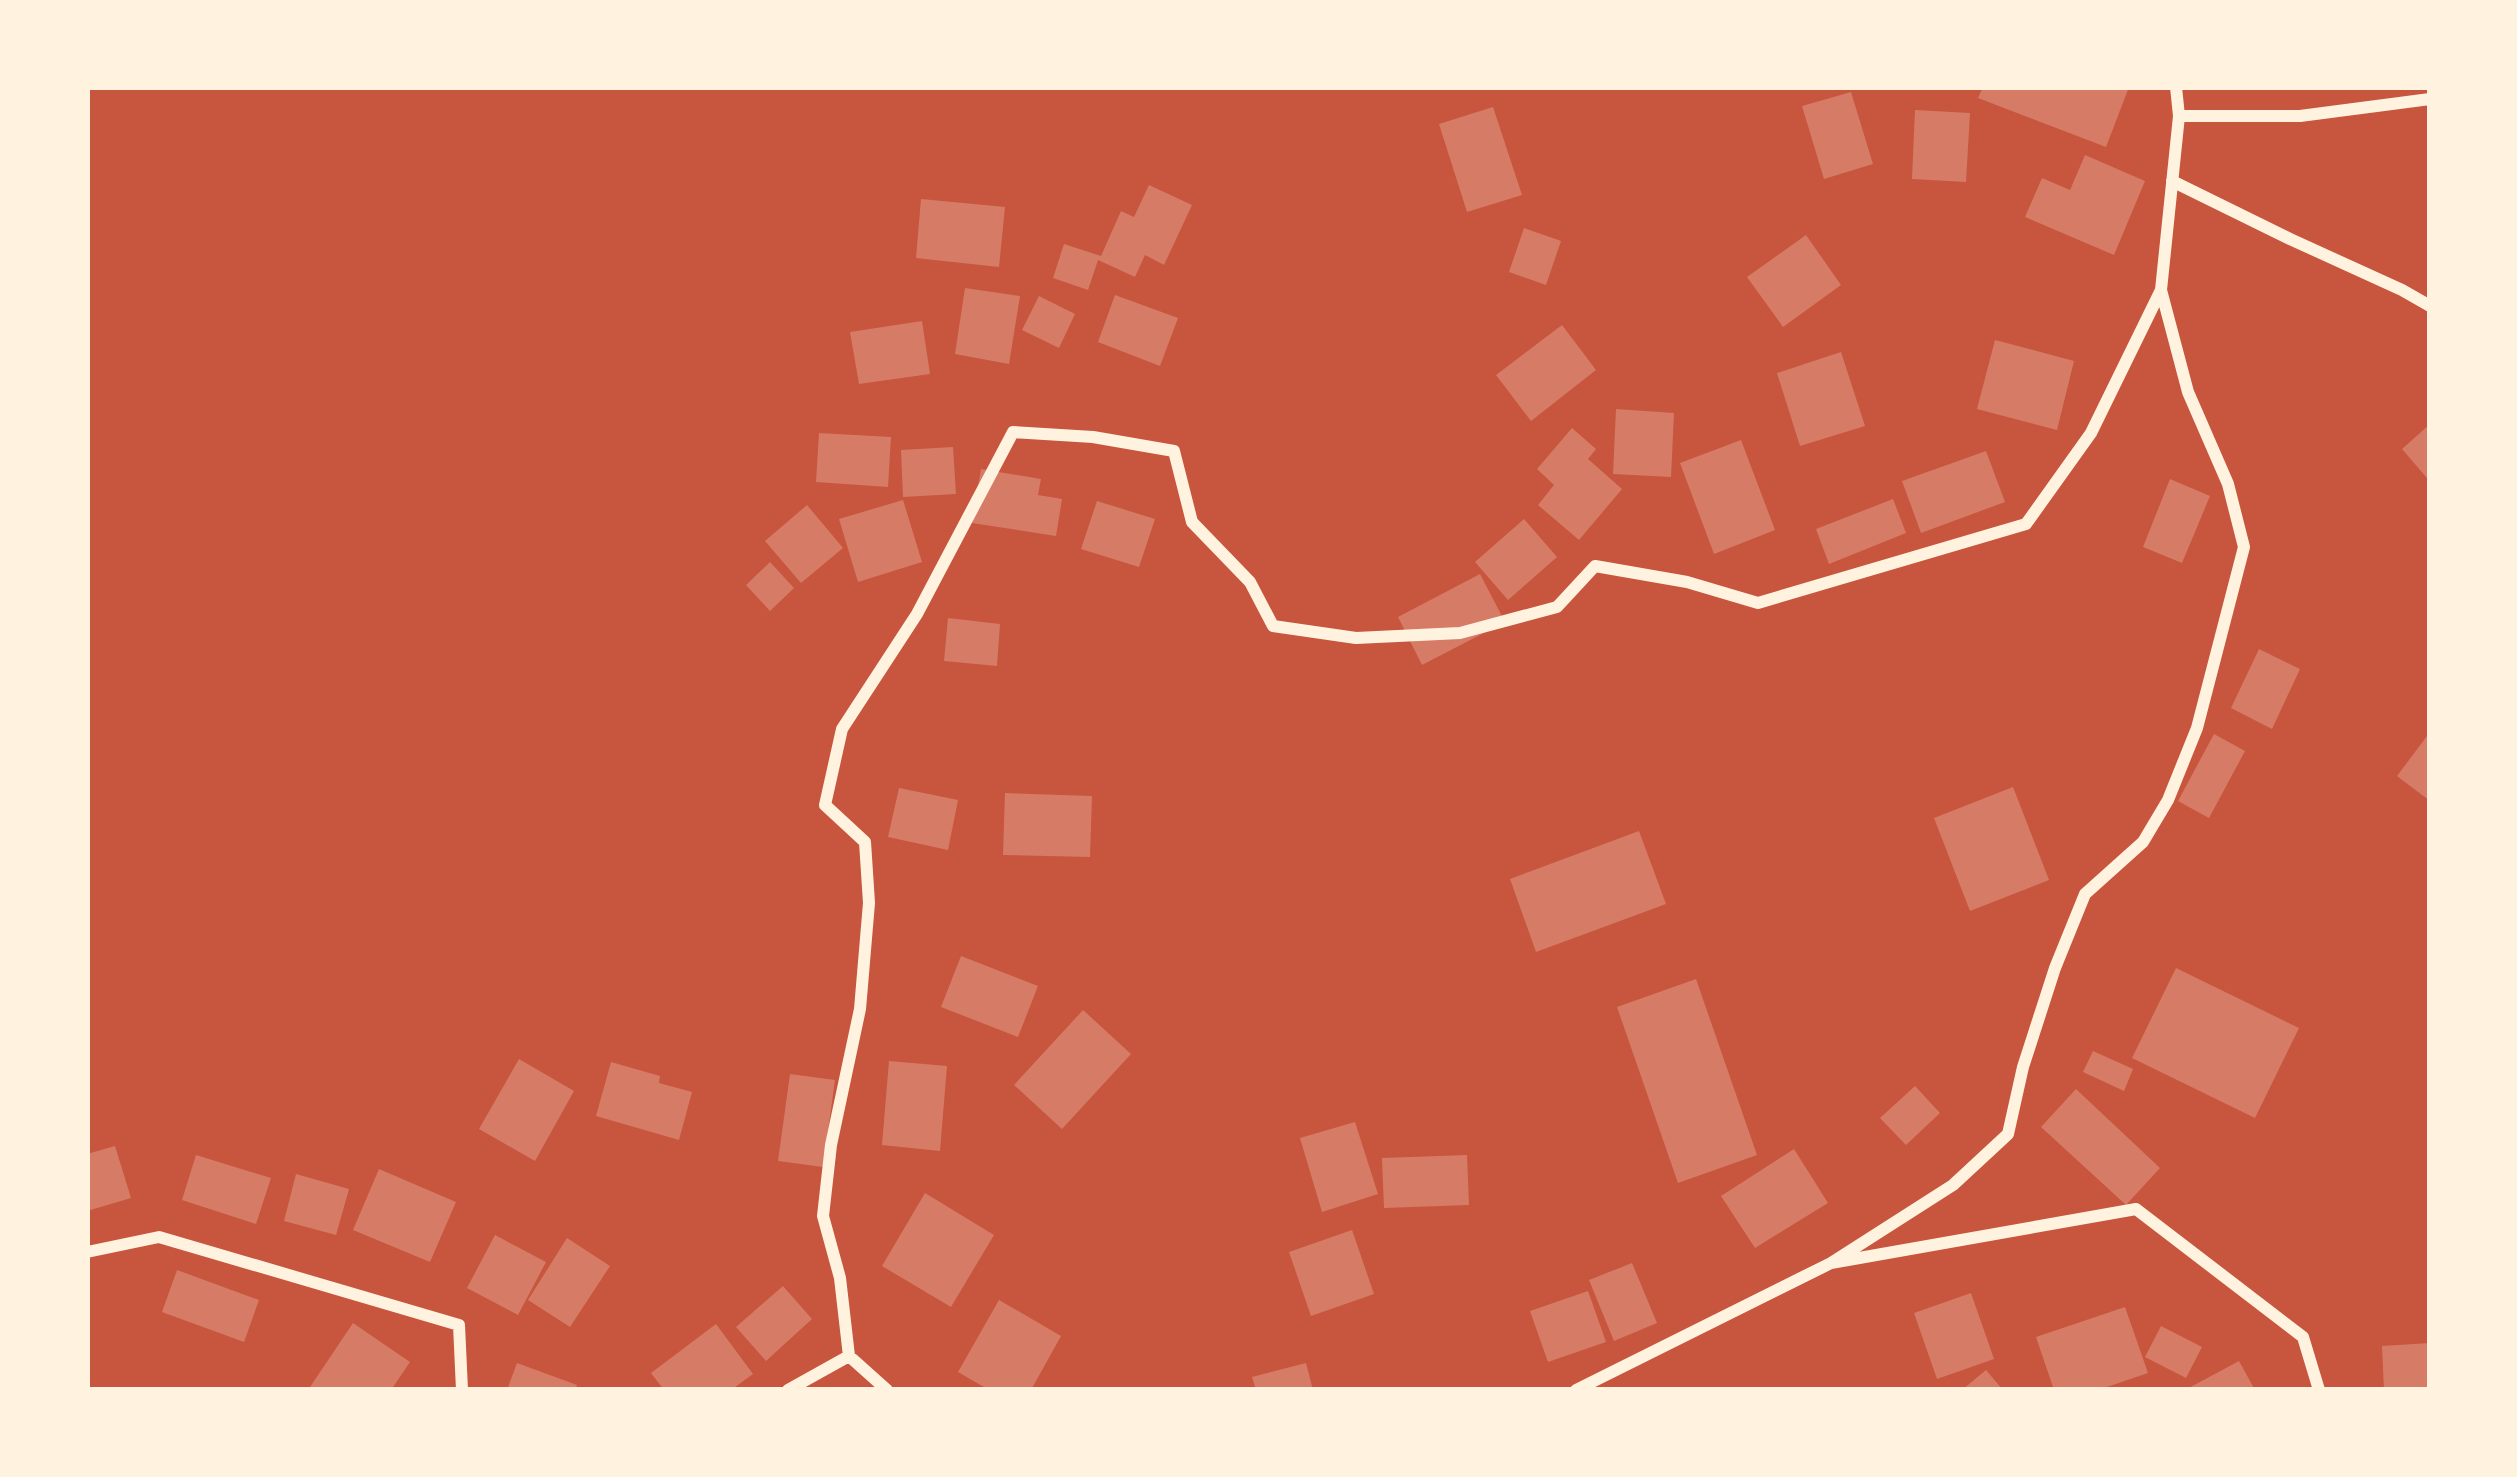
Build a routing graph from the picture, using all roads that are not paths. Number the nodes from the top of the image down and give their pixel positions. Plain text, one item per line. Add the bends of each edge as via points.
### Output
1 (2176, 87) edge
2 (2430, 99) edge
3 (2179, 116) junction
4 (2172, 181) junction
5 (2161, 290) junction
6 (2430, 306) edge
7 (87, 1252) edge
8 (1831, 1263) junction
9 (849, 1356) junction
10 (462, 1390) edge
11 (788, 1390) edge
12 (887, 1390) edge
13 (1576, 1390) edge
14 (2319, 1390) edge

1 - 3 street
2 - 3 street via 2300,116
3 - 4 street
4 - 5 street
4 - 6 street
5 - 8 street via 2244,547 2198,728 2143,842 2085,894 2023,1067 2008,1134 1953,1185
5 - 9 street via 2091,433 2026,524 1758,603 1595,566 1557,607 1460,633 1356,638 1273,626 1250,582 1192,521 1174,452 1013,432 917,614 842,729 825,805 865,842 868,903 860,1010 823,1216
7 - 10 street via 159,1237 459,1325
8 - 13 street
8 - 14 street via 2137,1208 2303,1337
9 - 11 street
9 - 12 street

